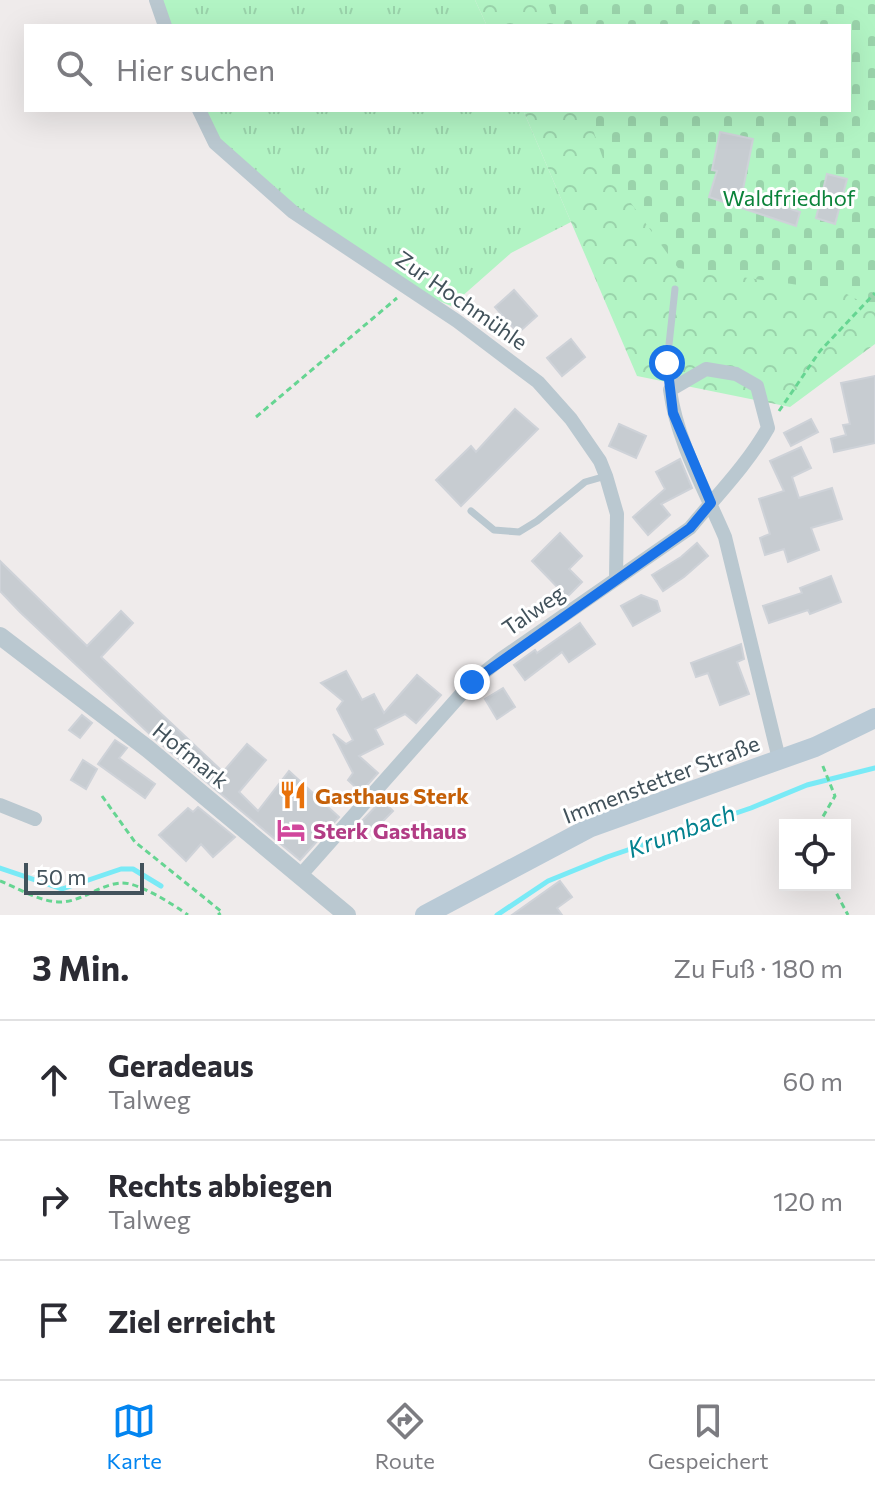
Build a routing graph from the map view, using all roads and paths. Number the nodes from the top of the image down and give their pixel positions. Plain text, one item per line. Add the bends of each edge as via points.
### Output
1 (156, 0) edge
2 (164, 24) edge
3 (200, 112) edge
4 (409, 288) junction
5 (675, 289) dead end
6 (875, 293) edge
7 (670, 390) junction
8 (256, 417) dead end
9 (768, 428) junction
10 (606, 476) junction
11 (711, 503) junction
12 (471, 511) dead end
13 (616, 578) junction
14 (0, 636) edge
15 (875, 718) edge
16 (779, 759) junction
17 (825, 770) dead end
18 (102, 796) dead end
19 (0, 805) edge
20 (35, 819) dead end
21 (822, 819) edge
22 (299, 877) junction
23 (0, 881) edge
24 (835, 891) edge
25 (188, 915) edge
26 (218, 915) edge
27 (347, 915) edge
28 (425, 915) edge
29 (848, 915) edge

1 - 2 street
3 - 4 street, Zur Hochmühle via 215,143 293,212
4 - 8 path
4 - 10 street, Zur Hochmühle via 538,382 571,419
5 - 7 lane via 667,363
6 - 9 path via 820,351
7 - 9 street via 706,369 736,374 757,386
7 - 11 street via 673,413
9 - 11 street, Talweg
10 - 12 lane via 585,482 519,532 494,530
10 - 13 street, Zur Hochmühle via 617,514
11 - 13 street, Talweg via 690,528
11 - 16 street via 725,537
13 - 22 street, Talweg via 472,682
14 - 22 street, Hofmark via 148,749
15 - 16 main road, Immenstetter Straße
16 - 28 main road, Immenstetter Straße via 591,827
17 - 21 path via 835,796
18 - 26 path via 135,842 222,912
19 - 20 street
22 - 27 street, Hofmark
23 - 25 path via 60,902 129,884
24 - 29 path

